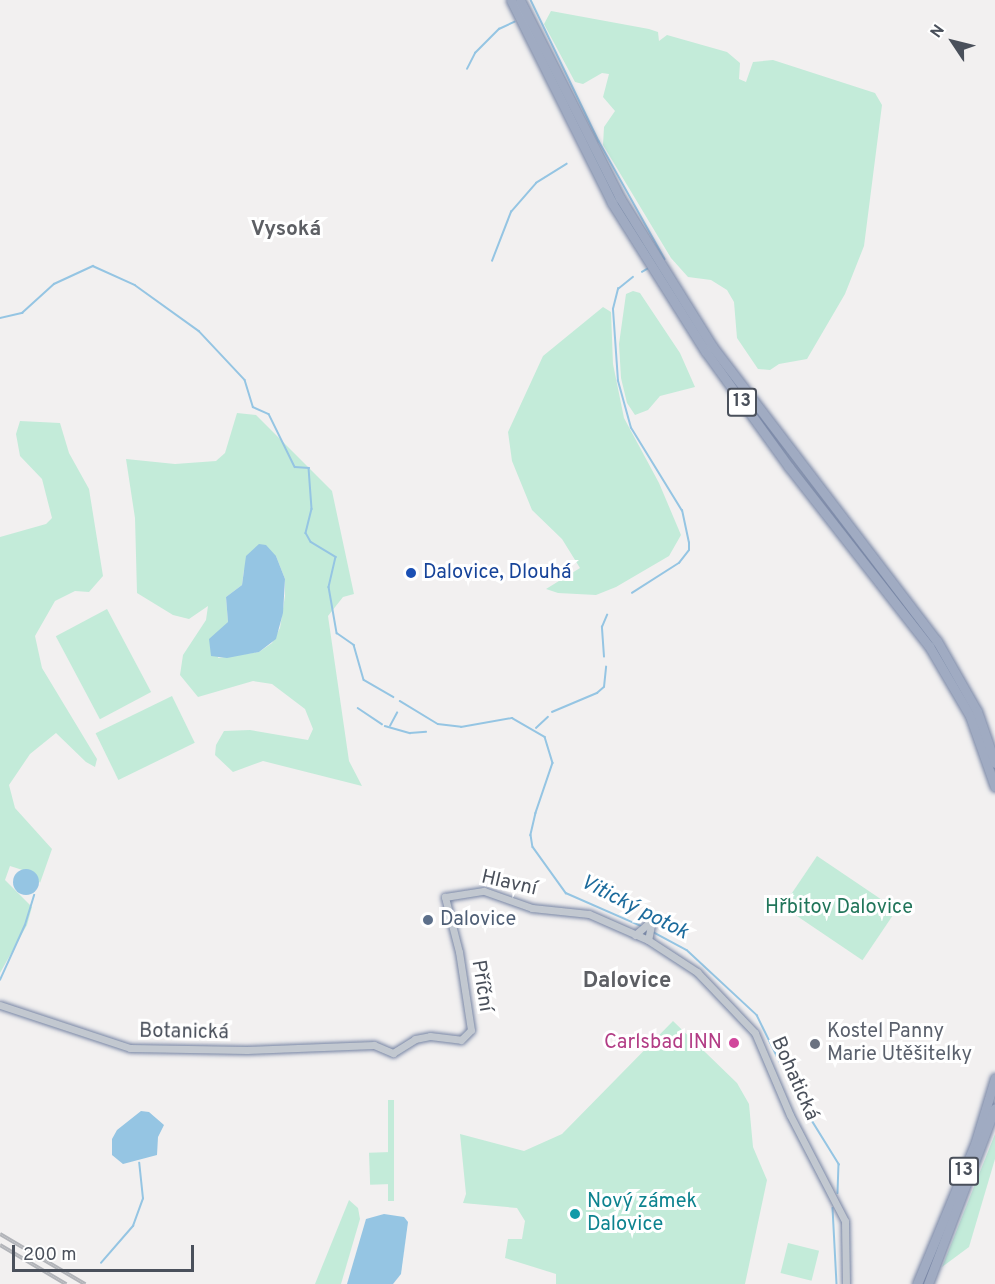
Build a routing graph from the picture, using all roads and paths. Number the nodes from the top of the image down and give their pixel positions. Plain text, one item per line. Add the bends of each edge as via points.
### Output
1 (511, 0) edge
2 (520, 0) edge
3 (995, 763) edge
4 (995, 787) edge
5 (445, 897) joint
6 (638, 933) junction
7 (649, 938) junction
8 (0, 1005) edge
9 (374, 1045) joint
10 (995, 1078) edge
11 (995, 1108) edge
12 (995, 1122) edge
13 (984, 1146) junction
14 (931, 1264) junction
15 (846, 1284) edge
16 (917, 1284) edge
17 (928, 1284) edge

1 - 4 highway, 13 via 612,203 706,352 789,467 929,646 970,716
2 - 3 highway, 13 via 589,142 632,218 712,346 937,641 977,711
5 - 6 street, Hlavní via 484,891 532,908 589,914
5 - 9 street, Příční via 459,952 471,1030 461,1040 430,1036 415,1039 393,1053
6 - 7 street, Bohatická
6 - 7 street via 650,924
7 - 15 street, Bohatická via 698,972 755,1033 790,1115 845,1221
8 - 9 street, Botanická via 140,1050
10 - 14 highway, 13
11 - 13 highway, 13
12 - 13 highway
13 - 14 highway, 13
14 - 16 highway, 13
14 - 17 highway, 13

